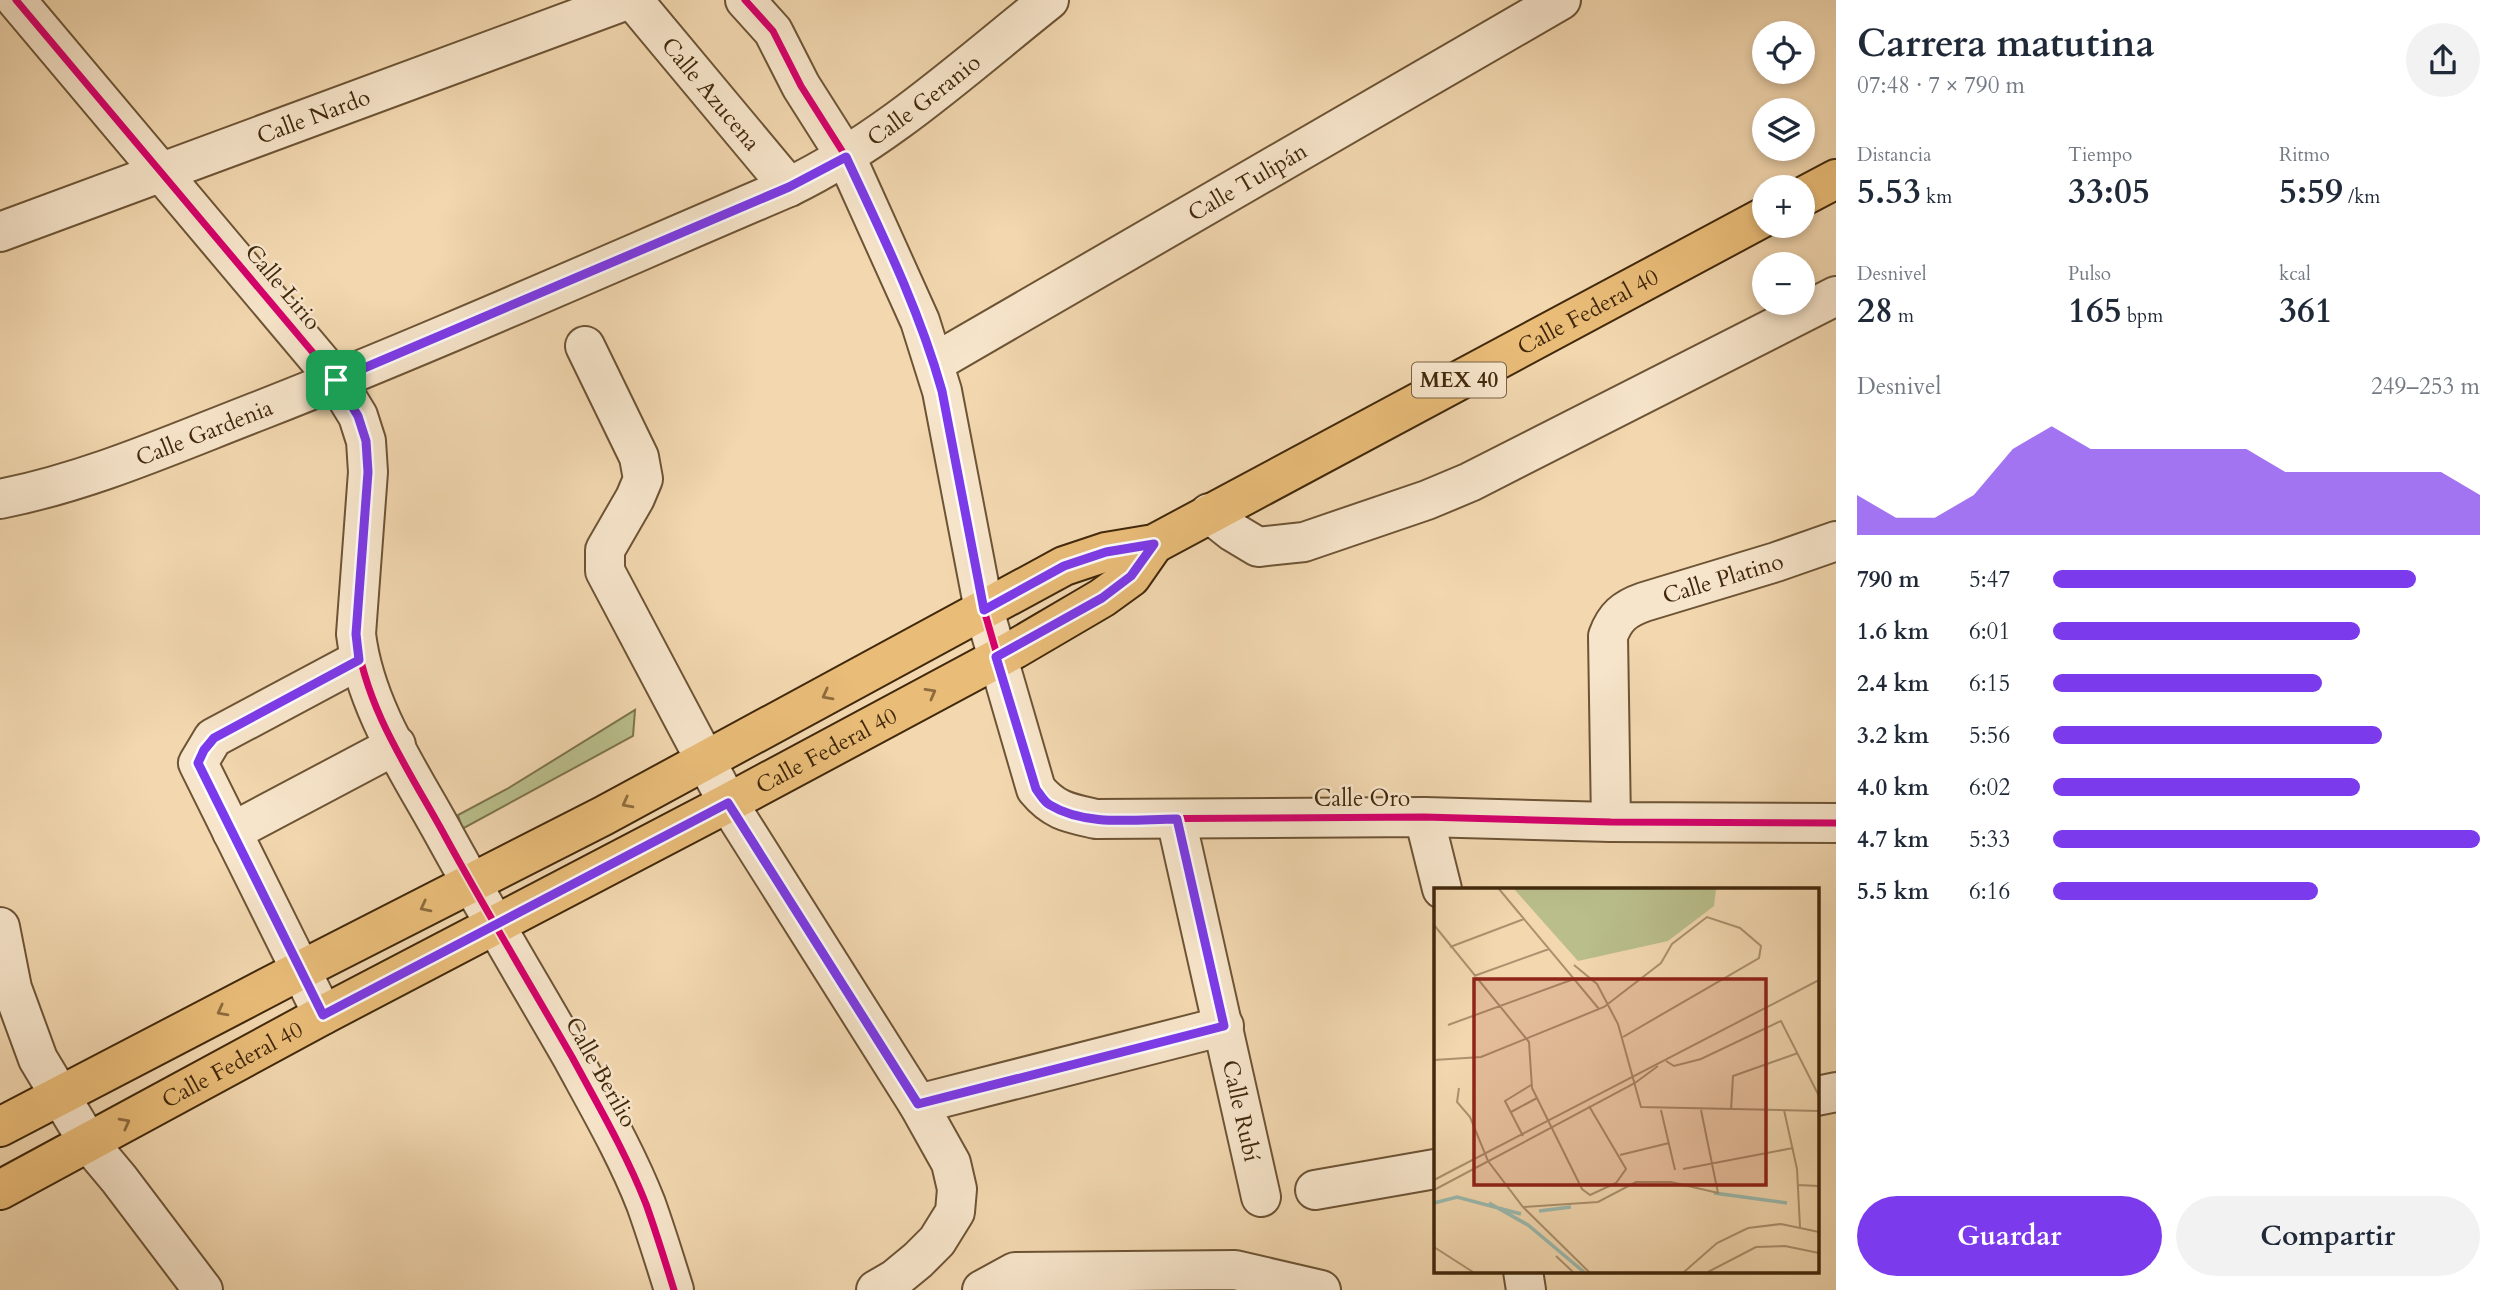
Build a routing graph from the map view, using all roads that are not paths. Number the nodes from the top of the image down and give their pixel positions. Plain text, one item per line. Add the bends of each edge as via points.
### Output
1 (16, 0) edge
2 (630, 0) edge
3 (745, 0) edge
4 (1049, 0) edge
5 (1561, 0) edge
6 (846, 157) junction
7 (162, 173) junction
8 (1836, 179) edge
9 (789, 187) junction
10 (1815, 190) edge
11 (1752, 224) edge
12 (0, 232) edge
13 (1836, 296) edge
14 (585, 345) dead end
15 (934, 363) junction
16 (336, 380) junction
17 (0, 499) edge
18 (1209, 513) junction
19 (1836, 541) edge
20 (1154, 544) junction
21 (984, 610) junction
22 (996, 657) junction
23 (359, 660) junction
24 (861, 677) junction
25 (887, 717) junction
26 (396, 746) junction
27 (706, 761) junction
28 (728, 803) junction
29 (1424, 817) junction
30 (1177, 819) junction
31 (1611, 822) junction
32 (1836, 823) edge
33 (232, 832) junction
34 (471, 883) junction
35 (1441, 888) edge
36 (495, 925) junction
37 (0, 927) edge
38 (301, 970) junction
39 (323, 1015) junction
40 (1224, 1026) junction
41 (1836, 1092) edge
42 (61, 1094) junction
43 (1818, 1096) edge
44 (918, 1104) junction
45 (0, 1128) edge
46 (89, 1142) junction
47 (1434, 1169) edge
48 (0, 1190) edge
49 (1315, 1190) dead end
50 (1261, 1197) dead end
51 (1523, 1272) edge
52 (203, 1290) edge
53 (674, 1290) edge
54 (876, 1290) edge
55 (982, 1290) edge
56 (1321, 1290) edge
57 (1526, 1290) edge

1 - 7 street, Calle Lirio
2 - 7 street, Calle Nardo
2 - 9 street, Calle Azucena
3 - 6 street, Calle Oro via 773,31
4 - 6 street, Calle Geranio
5 - 15 street, Calle Tulipán
6 - 9 street, Calle Geranio
6 - 15 street, Calle Oro via 920,321
7 - 12 street, Calle Nardo
7 - 16 street, Calle Lirio
8 - 10 main road
9 - 16 street, Calle Gardenia
11 - 18 main road, Calle Federal 40 / MEX 40
13 - 18 street via 1427,500 1304,542 1258,547
14 - 27 street via 639,457 643,479 605,550 605,571
15 - 21 street, Calle Oro
16 - 17 street, Calle Gardenia via 101,472
16 - 23 street, Calle Lirio via 358,416 366,441 368,472 356,622
18 - 20 main road, Calle Federal 40 / MEX 40
19 - 31 street, Calle Platino via 1644,602 1613,621 1608,636
20 - 21 main road, Calle Federal 40 / MEX 40 via 1106,552 1064,566
20 - 22 main road, Calle Federal 40 / MEX 40 via 1131,576 1102,598
21 - 22 street, Calle Oro
21 - 24 main road, Calle Federal 40 / MEX 40
25 -> 22 main road, Calle Federal 40 / MEX 40
22 - 30 street, Calle Oro via 1036,789 1048,804 1096,819
23 - 26 street, Calle Lirio
23 - 33 street via 214,738 204,750 198,763
24 - 25 main road
24 -> 27 main road, Calle Federal 40 / MEX 40
25 - 28 main road, Calle Federal 40 / MEX 40
26 - 33 street
26 - 34 street, Calle Lirio
27 - 28 street
27 -> 34 main road, Calle Federal 40 / MEX 40
28 - 36 main road, Calle Federal 40 / MEX 40
28 - 44 street
29 - 30 street, Calle Oro
29 - 31 street, Calle Oro
29 - 35 street
30 - 40 street, Calle Rubí
31 - 32 street, Calle Oro
33 - 38 street
34 - 36 street, Calle Berilio
34 -> 38 main road, Calle Federal 40 / MEX 40
36 - 39 main road, Calle Federal 40 / MEX 40
36 - 53 street, Calle Berilio via 621,1150 645,1203
37 - 42 street via 24,1024 38,1059
38 - 39 street
38 -> 42 main road, Calle Federal 40 / MEX 40
46 -> 39 main road, Calle Federal 40 / MEX 40
40 - 44 street
40 - 50 street, Calle Rubí
41 - 43 street
42 - 45 main road, Calle Federal 40 / MEX 40
42 - 46 street
44 - 54 street via 951,1163 957,1189 954,1212 937,1241
46 - 48 main road, Calle Federal 40 / MEX 40
46 - 52 street
47 - 49 street
51 - 57 street
55 - 56 street via 1015,1272 1234,1269

